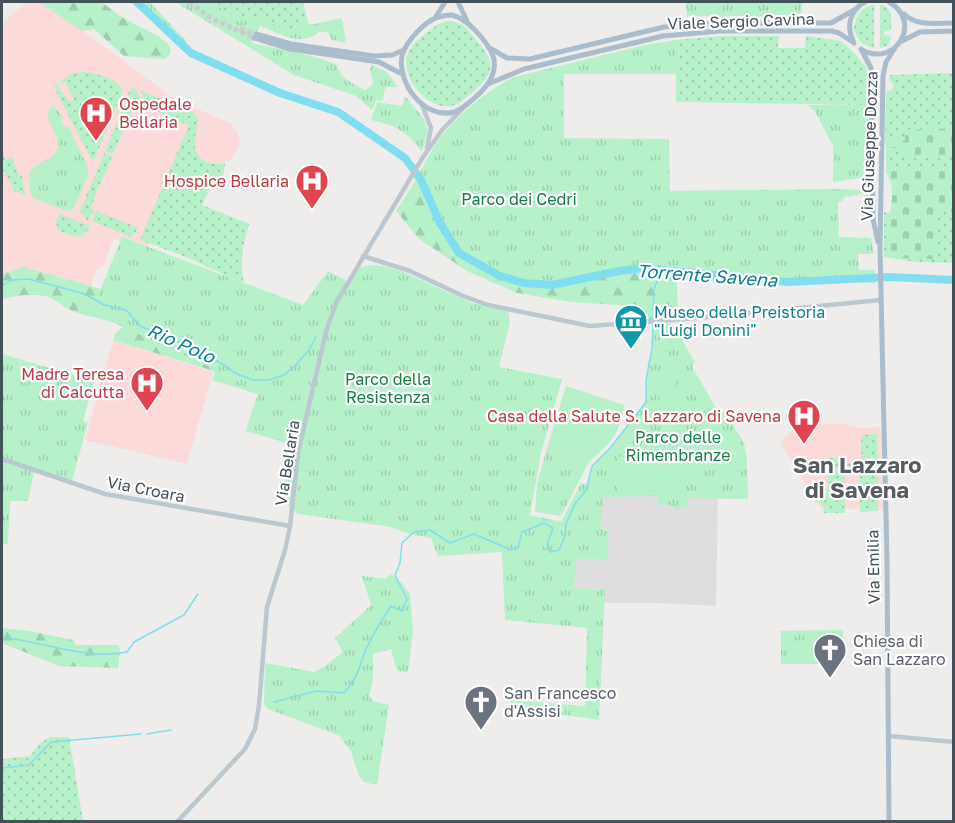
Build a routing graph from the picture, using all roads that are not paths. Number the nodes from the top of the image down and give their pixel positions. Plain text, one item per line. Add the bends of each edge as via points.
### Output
1 (445, 2) edge
2 (458, 2) edge
3 (863, 2) edge
4 (890, 2) edge
5 (856, 9) junction
6 (899, 9) junction
7 (435, 18) junction
8 (468, 22) junction
9 (954, 23) edge
10 (954, 31) edge
11 (900, 42) junction
12 (854, 43) junction
13 (488, 47) junction
14 (895, 48) junction
15 (861, 49) junction
16 (404, 50) junction
17 (402, 74) junction
18 (488, 84) junction
19 (420, 102) junction
20 (467, 104) junction
21 (427, 151) junction
22 (880, 248) junction
23 (363, 256) junction
24 (880, 277) joint
25 (880, 300) junction
26 (2, 459) edge
27 (290, 526) junction
28 (889, 736) junction
29 (954, 742) edge
30 (177, 822) edge
31 (889, 822) edge

1 - 7 main road
2 - 8 main road
3 - 5 main road, Viale Sergio Cavina
4 - 6 main road
5 - 12 main road via 849,26
5 - 13 main road, Viale Sergio Cavina via 831,23 673,26 530,59 507,57
6 - 9 main road via 915,21
6 - 11 main road via 905,25
7 - 8 main road via 452,15
7 - 16 main road via 418,31
8 - 13 main road
10 - 11 main road via 915,33
11 - 14 main road
12 - 15 main road, Viale Sergio Cavina
12 - 18 main road, Viale Sergio Cavina via 832,31 684,33 524,69
13 - 18 main road via 495,66
14 - 15 main road via 877,54
14 - 22 main road, Via Giuseppe Dozza via 883,76
15 - 22 main road, Via Giuseppe Dozza via 871,68 873,219
16 - 17 main road
16 - 17 main road via 374,56 255,36 290,49 379,62
17 - 19 main road
18 - 20 main road
19 - 20 main road via 445,113
19 - 21 street via 431,128
20 - 21 street, Via Bellaria
21 - 23 street, Via Bellaria
22 - 24 main road, Via Giuseppe Dozza
23 - 25 street via 410,271 488,305 590,326
23 - 27 street, Via Bellaria via 340,293 328,326 298,453
24 - 25 main road, Via Emilia
25 - 28 main road, Via Emilia
26 - 27 street, Via Croara via 105,494
27 - 30 street, Via Bellaria via 267,607 255,729 245,749
28 - 29 street
28 - 31 main road, Via Emilia

